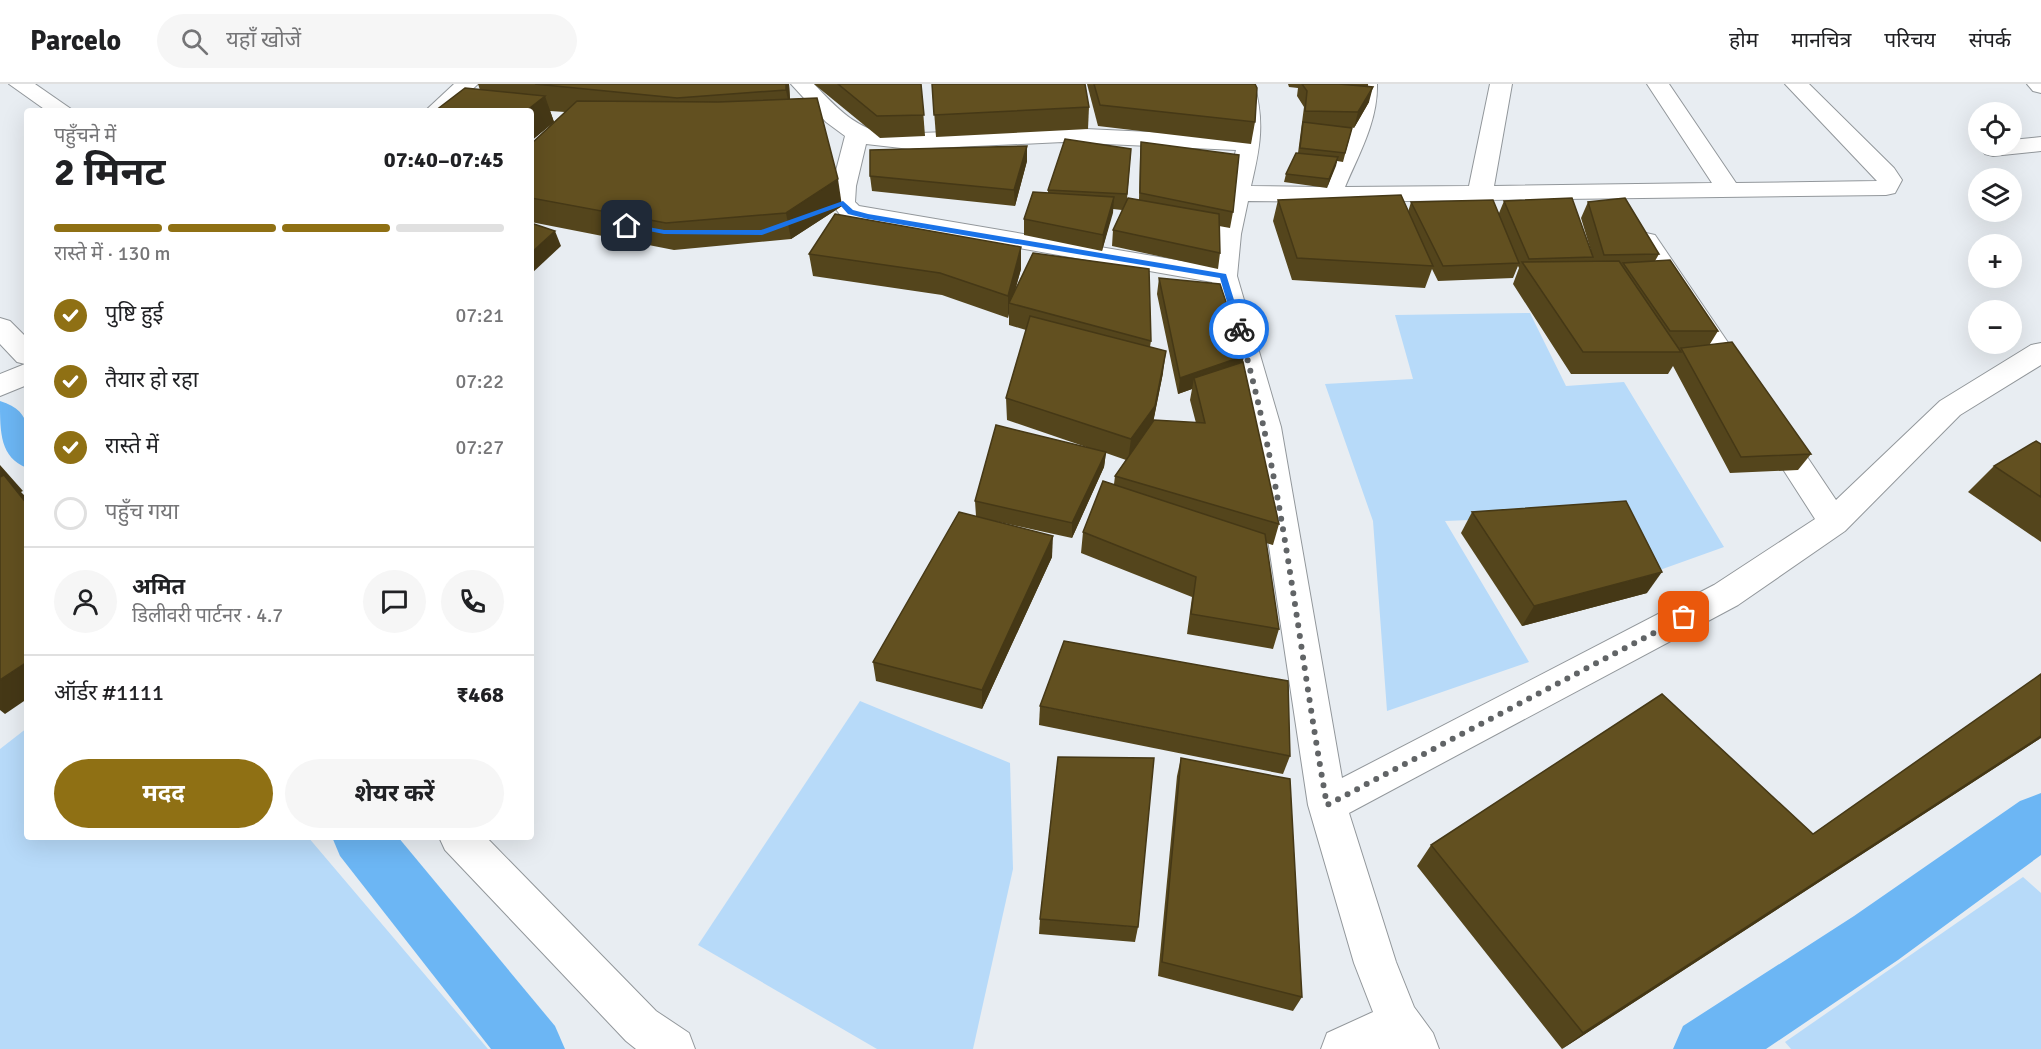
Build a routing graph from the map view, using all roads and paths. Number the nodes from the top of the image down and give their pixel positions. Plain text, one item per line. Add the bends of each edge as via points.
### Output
1 (20, 84) edge
2 (467, 84) edge
3 (802, 84) edge
4 (1243, 84) edge
5 (1366, 84) edge
6 (1501, 84) edge
7 (1658, 84) edge
8 (1796, 84) edge
9 (819, 101) junction
10 (483, 104) edge
11 (787, 104) edge
12 (442, 106) edge
13 (58, 108) edge
14 (857, 134) junction
15 (1249, 144) junction
16 (2041, 144) edge
17 (2022, 146) edge
18 (1729, 190) junction
19 (1238, 193) junction
20 (1480, 193) junction
21 (1330, 195) junction
22 (1646, 241) edge
23 (1224, 276) junction
24 (0, 327) edge
25 (24, 351) edge
26 (2041, 352) edge
27 (24, 374) edge
28 (0, 386) edge
29 (1834, 522) junction
30 (1327, 805) junction
31 (462, 840) edge
32 (1408, 1035) edge
33 (673, 1049) edge
34 (1343, 1049) edge

1 - 13 street
2 - 12 street
3 - 9 street
4 - 15 street via 1250,109
5 - 21 street via 1358,128
6 - 20 street
7 - 18 street
8 - 18 street via 1885,173 1890,184 1879,189
9 - 11 street
9 - 14 street
10 - 12 street
14 - 15 street via 908,142 1121,125
14 - 23 street via 844,186 832,207
15 - 19 street
16 - 17 street
18 - 20 street
19 - 21 street
19 - 23 street via 1228,234
20 - 21 street
22 - 29 street
23 - 30 street via 1266,428
24 - 25 street
26 - 29 street via 1950,408
27 - 28 street
29 - 30 street via 1726,595
30 - 32 street via 1375,963
31 - 33 street via 641,1026
32 - 34 street

